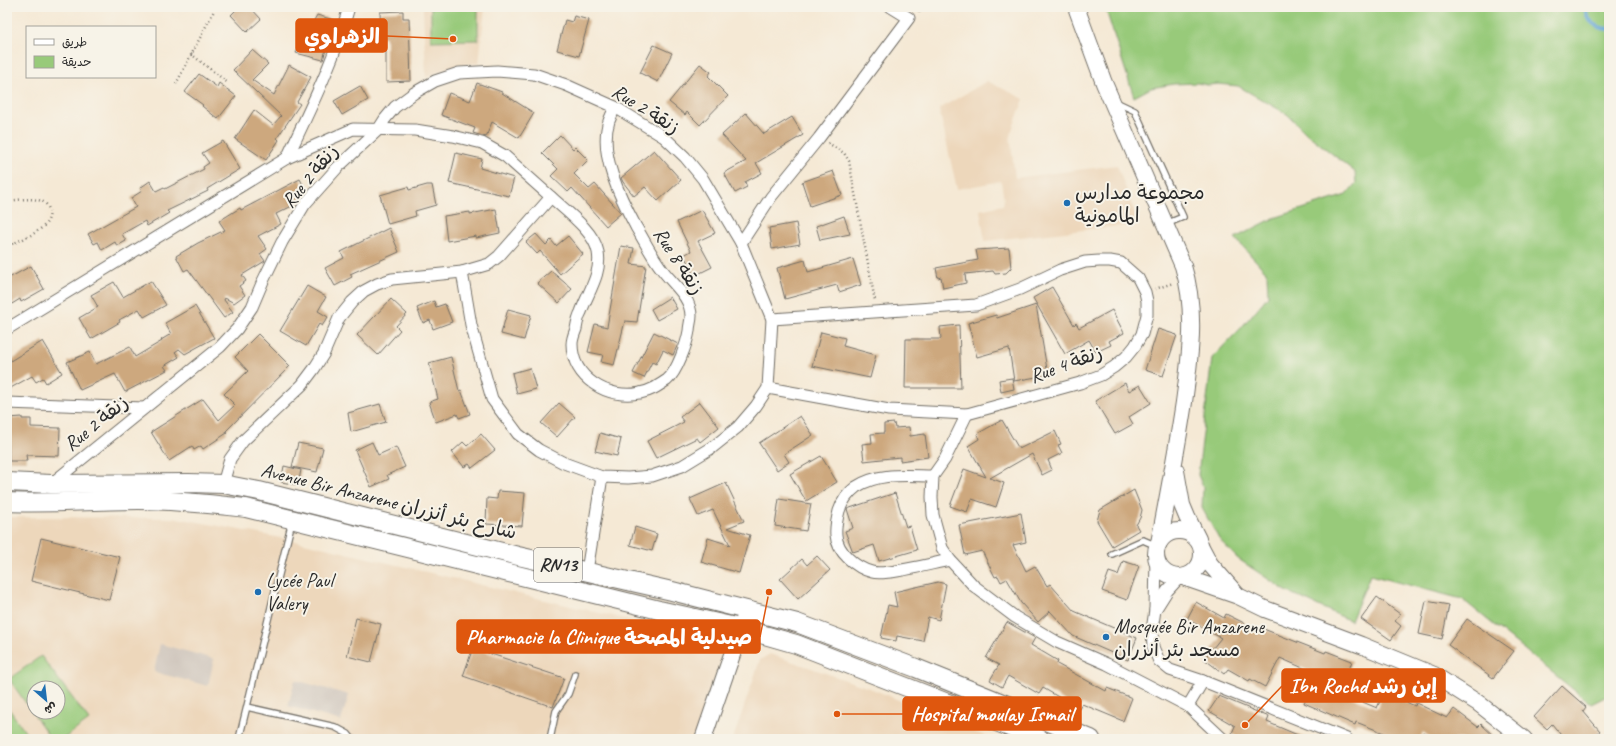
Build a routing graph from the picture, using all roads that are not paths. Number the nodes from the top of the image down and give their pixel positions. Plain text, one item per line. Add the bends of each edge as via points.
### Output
1 (349, 7) edge
2 (891, 7) edge
3 (1076, 7) edge
4 (615, 107) junction
5 (378, 130) junction
6 (287, 158) junction
7 (552, 197) junction
8 (741, 243) junction
9 (462, 272) junction
10 (772, 318) junction
11 (7, 329) edge
12 (768, 388) junction
13 (7, 403) edge
14 (144, 408) junction
15 (967, 414) junction
16 (1175, 461) junction
17 (933, 476) junction
18 (602, 477) junction
19 (7, 482) edge
20 (51, 484) junction
21 (223, 484) junction
22 (7, 502) edge
23 (293, 519) junction
24 (1201, 545) junction
25 (1157, 548) junction
26 (1112, 554) dead end
27 (950, 560) junction
28 (587, 571) junction
29 (1181, 577) junction
30 (1238, 596) junction
31 (1155, 610) junction
32 (747, 611) junction
33 (740, 628) junction
34 (575, 674) dead end
35 (1203, 681) junction
36 (1188, 706) junction
37 (247, 707) junction
38 (239, 739) edge
39 (352, 739) edge
40 (550, 739) edge
41 (703, 739) edge
42 (1040, 739) edge
43 (1091, 739) edge
44 (1223, 739) edge
45 (1347, 739) edge
46 (1524, 739) edge

1 - 6 street via 330,64
2 - 8 street via 909,18 771,197
3 - 16 main road via 1111,100 1188,279 1191,345
4 - 5 street, Rue 2 زنقة via 534,74 497,71 459,73 435,81 414,93 395,107
4 - 7 street, Rue 8 زنقة via 608,122 606,142 613,179 622,201 661,268 686,299 691,315 681,357 670,378 654,389 639,394 606,391 582,375 574,360 572,343 580,312 598,272 598,252 591,236
4 - 8 street, Rue 2 زنقة via 664,137 685,156 703,179
5 - 6 street, Rue 8 زنقة via 353,129
5 - 7 street, Rue 8 زنقة via 415,130 482,143 506,156
5 - 14 street, Rue 2 زنقة via 338,167 305,204 282,242 252,307 237,329 220,347
6 - 11 street, Rue 8 زنقة
7 - 9 street via 499,256 488,264
8 - 10 street, Rue 2 زنقة
9 - 18 street via 471,325 492,399 518,434 539,450 564,463
9 - 21 street via 392,279 364,291 339,318 324,353 302,385 243,441 234,453
10 - 12 street, Rue 2 زنقة
10 - 15 street, Rue 4 زنقة via 976,305 1020,289 1060,270 1092,261 1121,263 1138,278 1145,292 1147,315 1142,334 1126,357 1114,367 1101,375 1080,382
12 - 15 street, Rue 4 زنقة via 889,410
12 - 18 street via 738,427 713,447 682,466 652,476
13 - 14 street
14 - 20 street, Rue 2 زنقة
15 - 17 street via 945,459
16 - 24 main road via 1182,505
16 - 25 main road
17 - 27 street via 933,515 942,548
17 - 27 street via 886,476 856,487 842,503 836,525 836,537 846,557 872,572 885,573
18 - 28 street
19 - 20 main road, Avenue Bir Anzarene شارع بئر أنزران / RN13
20 - 21 main road, Avenue Bir Anzarene شارع بئر أنزران / RN13
21 - 28 main road, Avenue Bir Anzarene شارع بئر أنزران / RN13
22 - 23 main road, Avenue Bir Anzarene شارع بئر أنزران / RN13 via 200,502 246,508
23 - 33 main road, Avenue Bir Anzarene شارع بئر أنزران / RN13
23 - 37 lane
24 - 25 main road via 1189,533 1175,531 1168,533
24 - 29 main road via 1201,564 1190,575
24 - 30 main road via 1210,564
25 - 26 lane via 1143,540
25 - 29 main road via 1161,569 1172,577
25 - 31 street
27 - 36 street via 974,586 1015,617 1057,642 1107,664
28 - 32 main road, Avenue Bir Anzarene شارع بئر أنزران / RN13
29 - 30 main road
29 - 31 street via 1167,591
30 - 46 main road via 1265,610 1434,675 1478,702
31 - 35 street via 1153,647 1159,661 1170,670
32 - 33 main road
32 - 43 main road, Avenue Bir Anzarene شارع بئر أنزران / RN13 via 797,623
33 - 41 main road
33 - 42 main road, Avenue Bir Anzarene شارع بئر أنزران / RN13 via 796,644
34 - 40 lane via 568,694 556,711
35 - 36 street
35 - 45 street
36 - 44 street
37 - 38 lane
37 - 39 lane via 335,727

